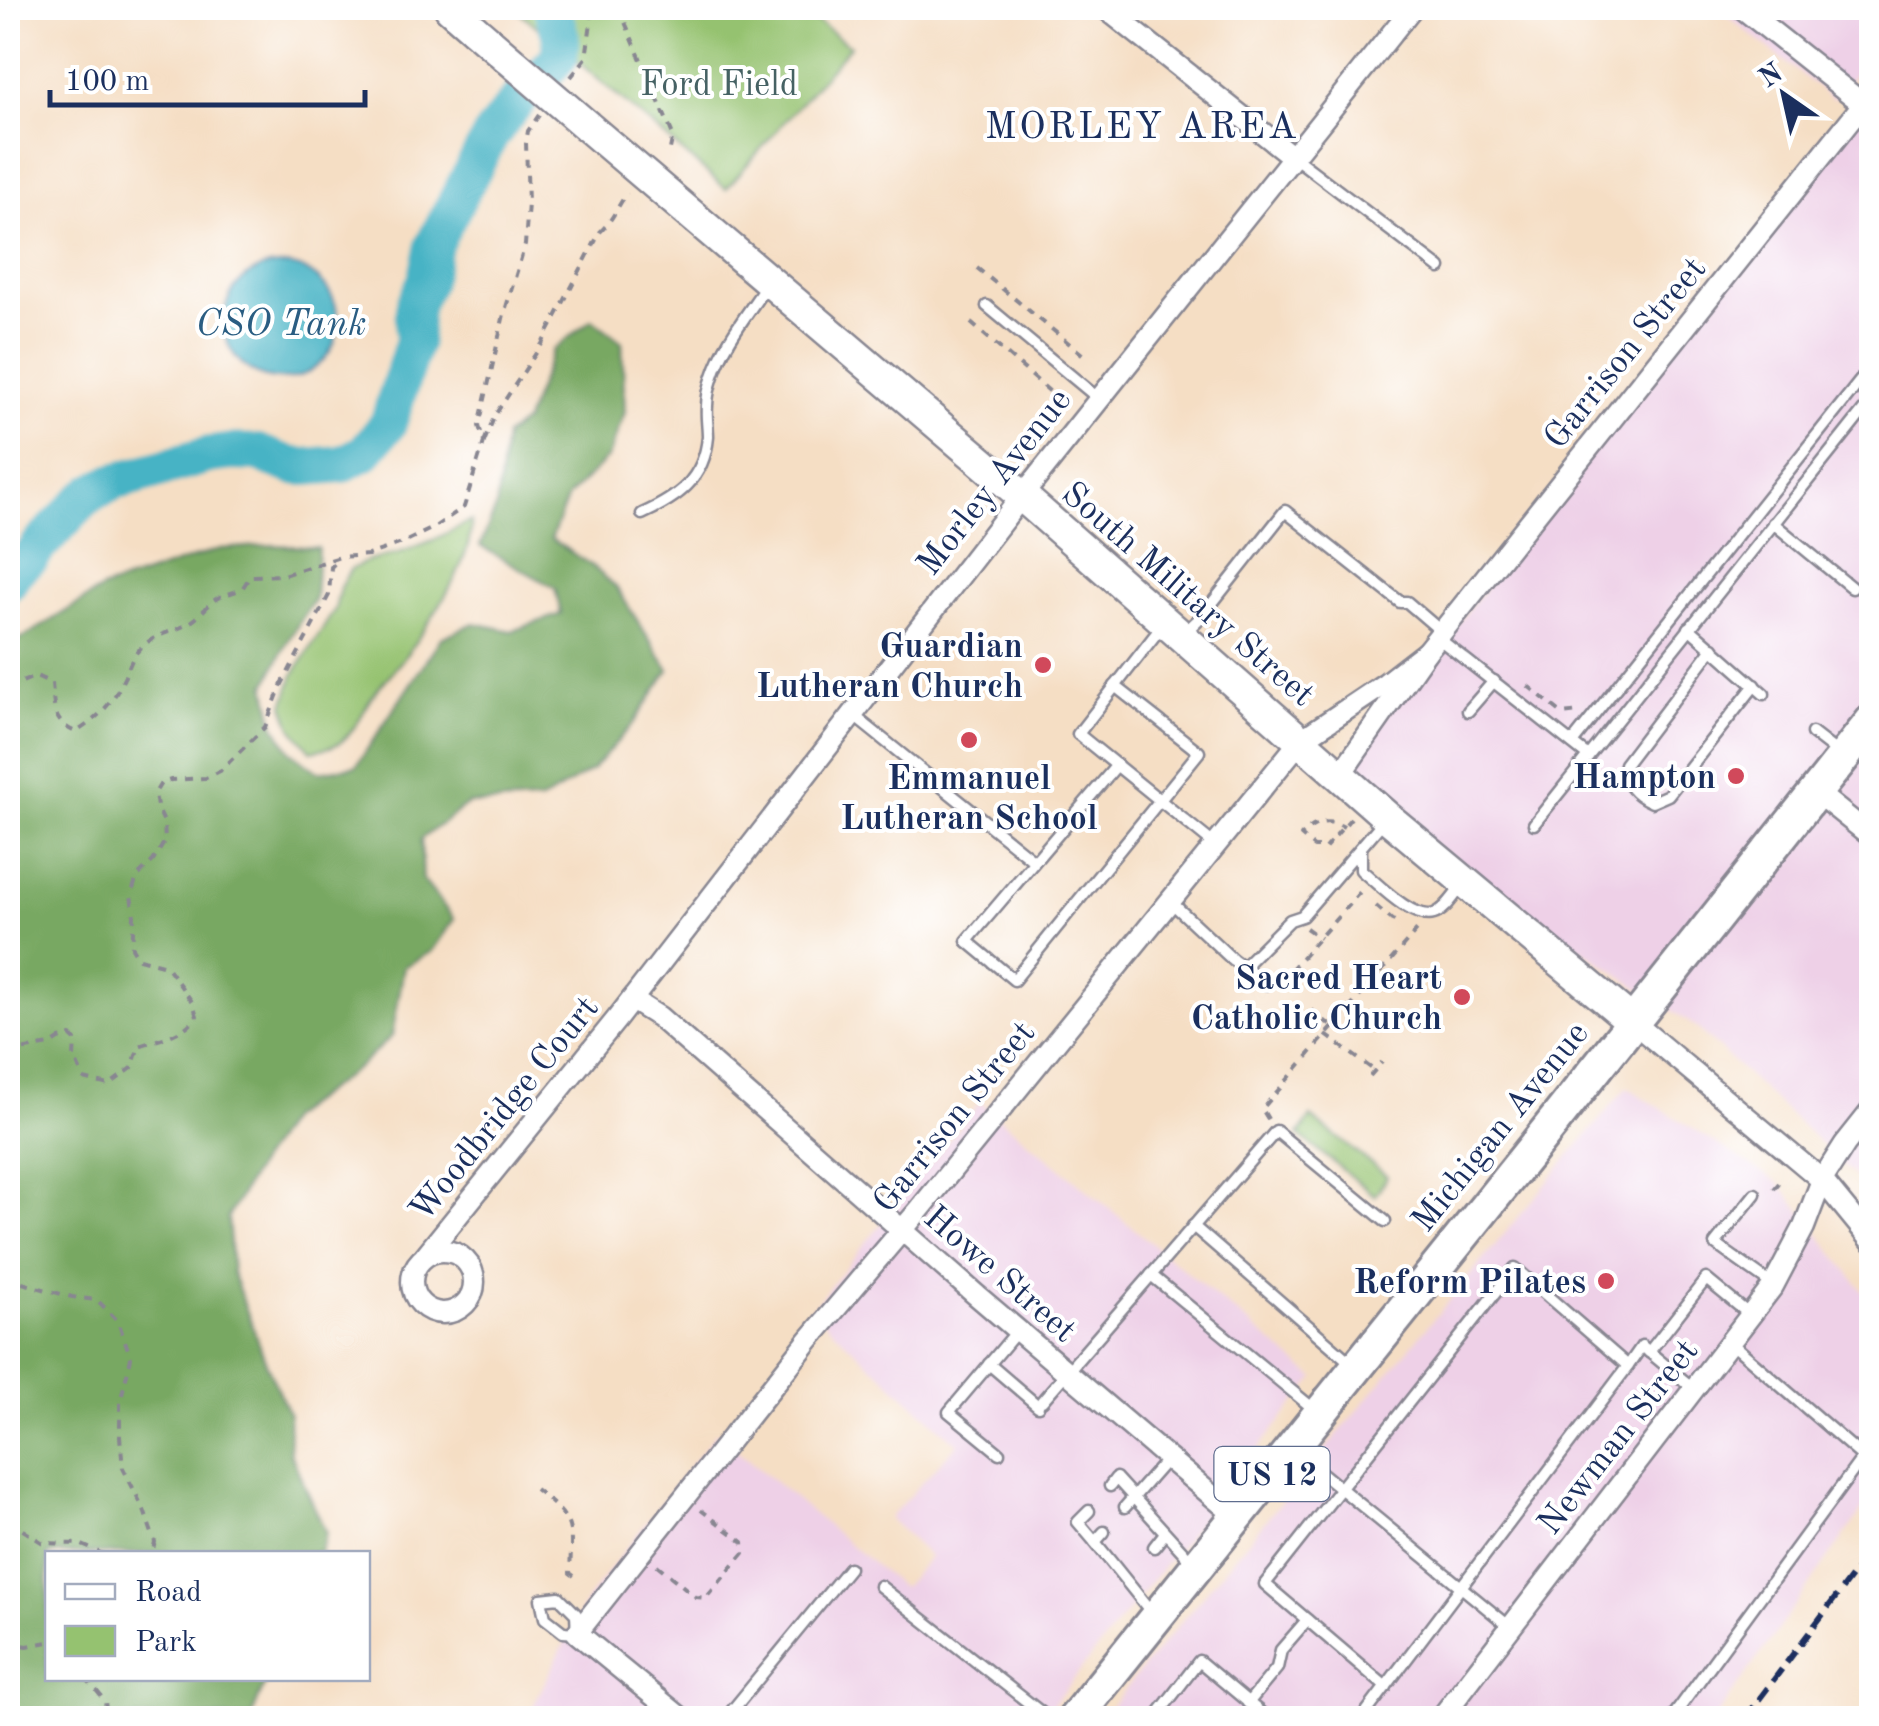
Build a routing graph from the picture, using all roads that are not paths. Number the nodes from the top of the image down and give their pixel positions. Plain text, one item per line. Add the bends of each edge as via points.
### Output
1 (450, 8) edge
2 (1106, 8) edge
3 (1412, 8) edge
4 (1742, 8) edge
5 (1869, 103) edge
6 (1293, 157) junction
7 (1440, 268) dead end
8 (768, 282) junction
9 (987, 306) dead end
10 (1872, 366) edge
11 (1099, 399) junction
12 (1872, 400) edge
13 (1022, 496) junction
14 (642, 514) dead end
15 (1773, 523) junction
16 (1852, 588) dead end
17 (1690, 628) junction
18 (1173, 629) junction
19 (1435, 640) junction
20 (1714, 648) junction
21 (1494, 681) junction
22 (1755, 684) junction
23 (1116, 686) junction
24 (1764, 694) dead end
25 (1468, 711) dead end
26 (852, 715) junction
27 (1872, 721) edge
28 (1812, 733) dead end
29 (1301, 740) junction
30 (1572, 743) junction
31 (1588, 756) junction
32 (1843, 757) junction
33 (1116, 765) junction
34 (1340, 775) junction
35 (1816, 792) junction
36 (1160, 800) junction
37 (1387, 817) junction
38 (1534, 824) dead end
39 (1872, 837) edge
40 (1216, 845) junction
41 (1361, 849) junction
42 (1034, 861) junction
43 (1466, 881) junction
44 (1170, 902) junction
45 (1243, 967) junction
46 (1268, 989) road end
47 (632, 1000) junction
48 (1633, 1022) junction
49 (1872, 1110) edge
50 (1822, 1180) junction
51 (1755, 1194) dead end
52 (1385, 1221) dead end
53 (1193, 1226) junction
54 (902, 1229) junction
55 (1872, 1241) edge
56 (426, 1256) dead end
57 (1151, 1274) junction
58 (1773, 1286) junction
59 (1750, 1315) junction
60 (1018, 1330) junction
61 (1730, 1342) junction
62 (1649, 1352) junction
63 (989, 1364) junction
64 (1628, 1366) junction
65 (1356, 1367) junction
66 (1066, 1372) junction
67 (1694, 1389) junction
68 (1320, 1414) junction
69 (1292, 1448) junction
70 (999, 1453) dead end
71 (1168, 1458) junction
72 (1110, 1486) dead end
73 (1341, 1488) junction
74 (1129, 1503) junction
75 (1089, 1511) dead end
76 (1237, 1517) junction
77 (1152, 1519) junction
78 (1142, 1530) dead end
79 (1104, 1532) dead end
80 (1165, 1533) junction
81 (1095, 1542) junction
82 (1154, 1547) dead end
83 (1120, 1554) dead end
84 (1112, 1564) junction
85 (1197, 1567) junction
86 (849, 1568) dead end
87 (880, 1586) dead end
88 (1460, 1588) junction
89 (1156, 1617) junction
90 (1307, 1620) junction
91 (1510, 1628) junction
92 (1386, 1687) junction
93 (1248, 1702) junction
94 (682, 1718) edge
95 (726, 1718) edge
96 (1069, 1718) edge
97 (1155, 1718) edge
98 (1267, 1718) edge
99 (1362, 1718) edge
100 (1441, 1718) edge
101 (1672, 1718) edge

1 - 8 street, South Military Street, bridge
2 - 6 street
3 - 6 street, Morley Avenue
4 - 5 street
5 - 19 street, Garrison Street
6 - 7 lane
6 - 11 street, Morley Avenue
8 - 13 street, South Military Street
8 - 14 lane via 714,376 703,463 686,488
9 - 11 lane
10 - 30 lane
11 - 13 street, Morley Avenue
12 - 15 lane
13 - 18 street, South Military Street
13 - 26 street, Morley Avenue
15 - 16 lane
15 - 17 lane
17 - 20 lane
17 - 31 lane
18 - 19 lane via 1202,616 1285,510 1407,602
18 - 23 lane
18 - 29 street, South Military Street
19 - 21 lane
19 - 29 street, Garrison Street
19 - 34 street, Garrison Street
20 - 22 lane
20 - 22 lane via 1625,764 1632,788 1652,802 1668,795
21 - 25 lane
21 - 30 lane
22 - 24 lane
23 - 33 lane via 1078,734
23 - 36 lane via 1198,752
26 - 42 lane
26 - 47 street, Morley Avenue
27 - 32 main road, Michigan Avenue / US 12
28 - 32 lane
29 - 34 street, South Military Street
29 - 40 street, Garrison Street
30 - 31 lane
31 - 38 lane
32 - 35 main road, Michigan Avenue / US 12
33 - 36 lane
33 - 42 lane
34 - 37 street, South Military Street
35 - 39 street
35 - 48 main road, Michigan Avenue / US 12
36 - 40 lane
36 - 42 lane via 1014,980 966,941
37 - 41 lane
37 - 43 street, South Military Street
40 - 44 street, Garrison Street
41 - 43 lane via 1361,870 1418,914 1442,909
41 - 45 lane via 1302,916
43 - 48 street, South Military Street
44 - 45 lane
44 - 54 street, Garrison Street
45 - 46 lane
47 - 54 street, Howe Street
47 - 56 street, Woodbridge Court
48 - 50 street, South Military Street
48 - 65 main road, Michigan Avenue / US 12
49 - 50 street, Newman Street
50 - 55 street, South Military Street
50 - 58 street, Newman Street
51 - 58 lane via 1715,1244
52 - 53 lane via 1276,1131
53 - 57 lane
53 - 65 lane
54 - 60 street, Howe Street
54 - 94 street, Garrison Street via 577,1632
57 - 66 lane
57 - 68 lane
58 - 59 street, Newman Street
59 - 61 street, Newman Street
59 - 62 lane via 1706,1279
60 - 63 lane
60 - 66 street, Howe Street
61 - 67 street, Newman Street
61 - 101 lane via 1863,1457
62 - 64 lane via 1642,1346
62 - 67 lane
63 - 66 lane via 1040,1404
63 - 70 lane via 949,1412
64 - 73 lane via 1515,1268
64 - 88 lane
65 - 68 main road, Michigan Avenue / US 12
66 - 71 street, Howe Street
67 - 91 street, Newman Street
68 - 69 main road, Michigan Avenue / US 12
69 - 73 lane
69 - 76 main road, Michigan Avenue / US 12
71 - 74 lane
71 - 76 street, Howe Street
72 - 74 lane via 1116,1478
73 - 88 lane
73 - 90 lane via 1265,1584
74 - 77 lane
75 - 81 lane via 1078,1522
76 - 85 main road, Michigan Avenue / US 12
77 - 78 lane
77 - 80 lane
79 - 81 lane
80 - 82 lane
80 - 85 lane
81 - 84 lane
83 - 84 lane
84 - 89 lane via 1129,1575
85 - 89 main road, Michigan Avenue / US 12
86 - 95 lane
87 - 96 lane
88 - 91 lane
88 - 92 lane
89 - 96 main road, Michigan Avenue / US 12
90 - 92 lane
90 - 93 lane
91 - 100 street, Newman Street
92 - 99 lane
93 - 97 lane via 1200,1661
93 - 98 lane

